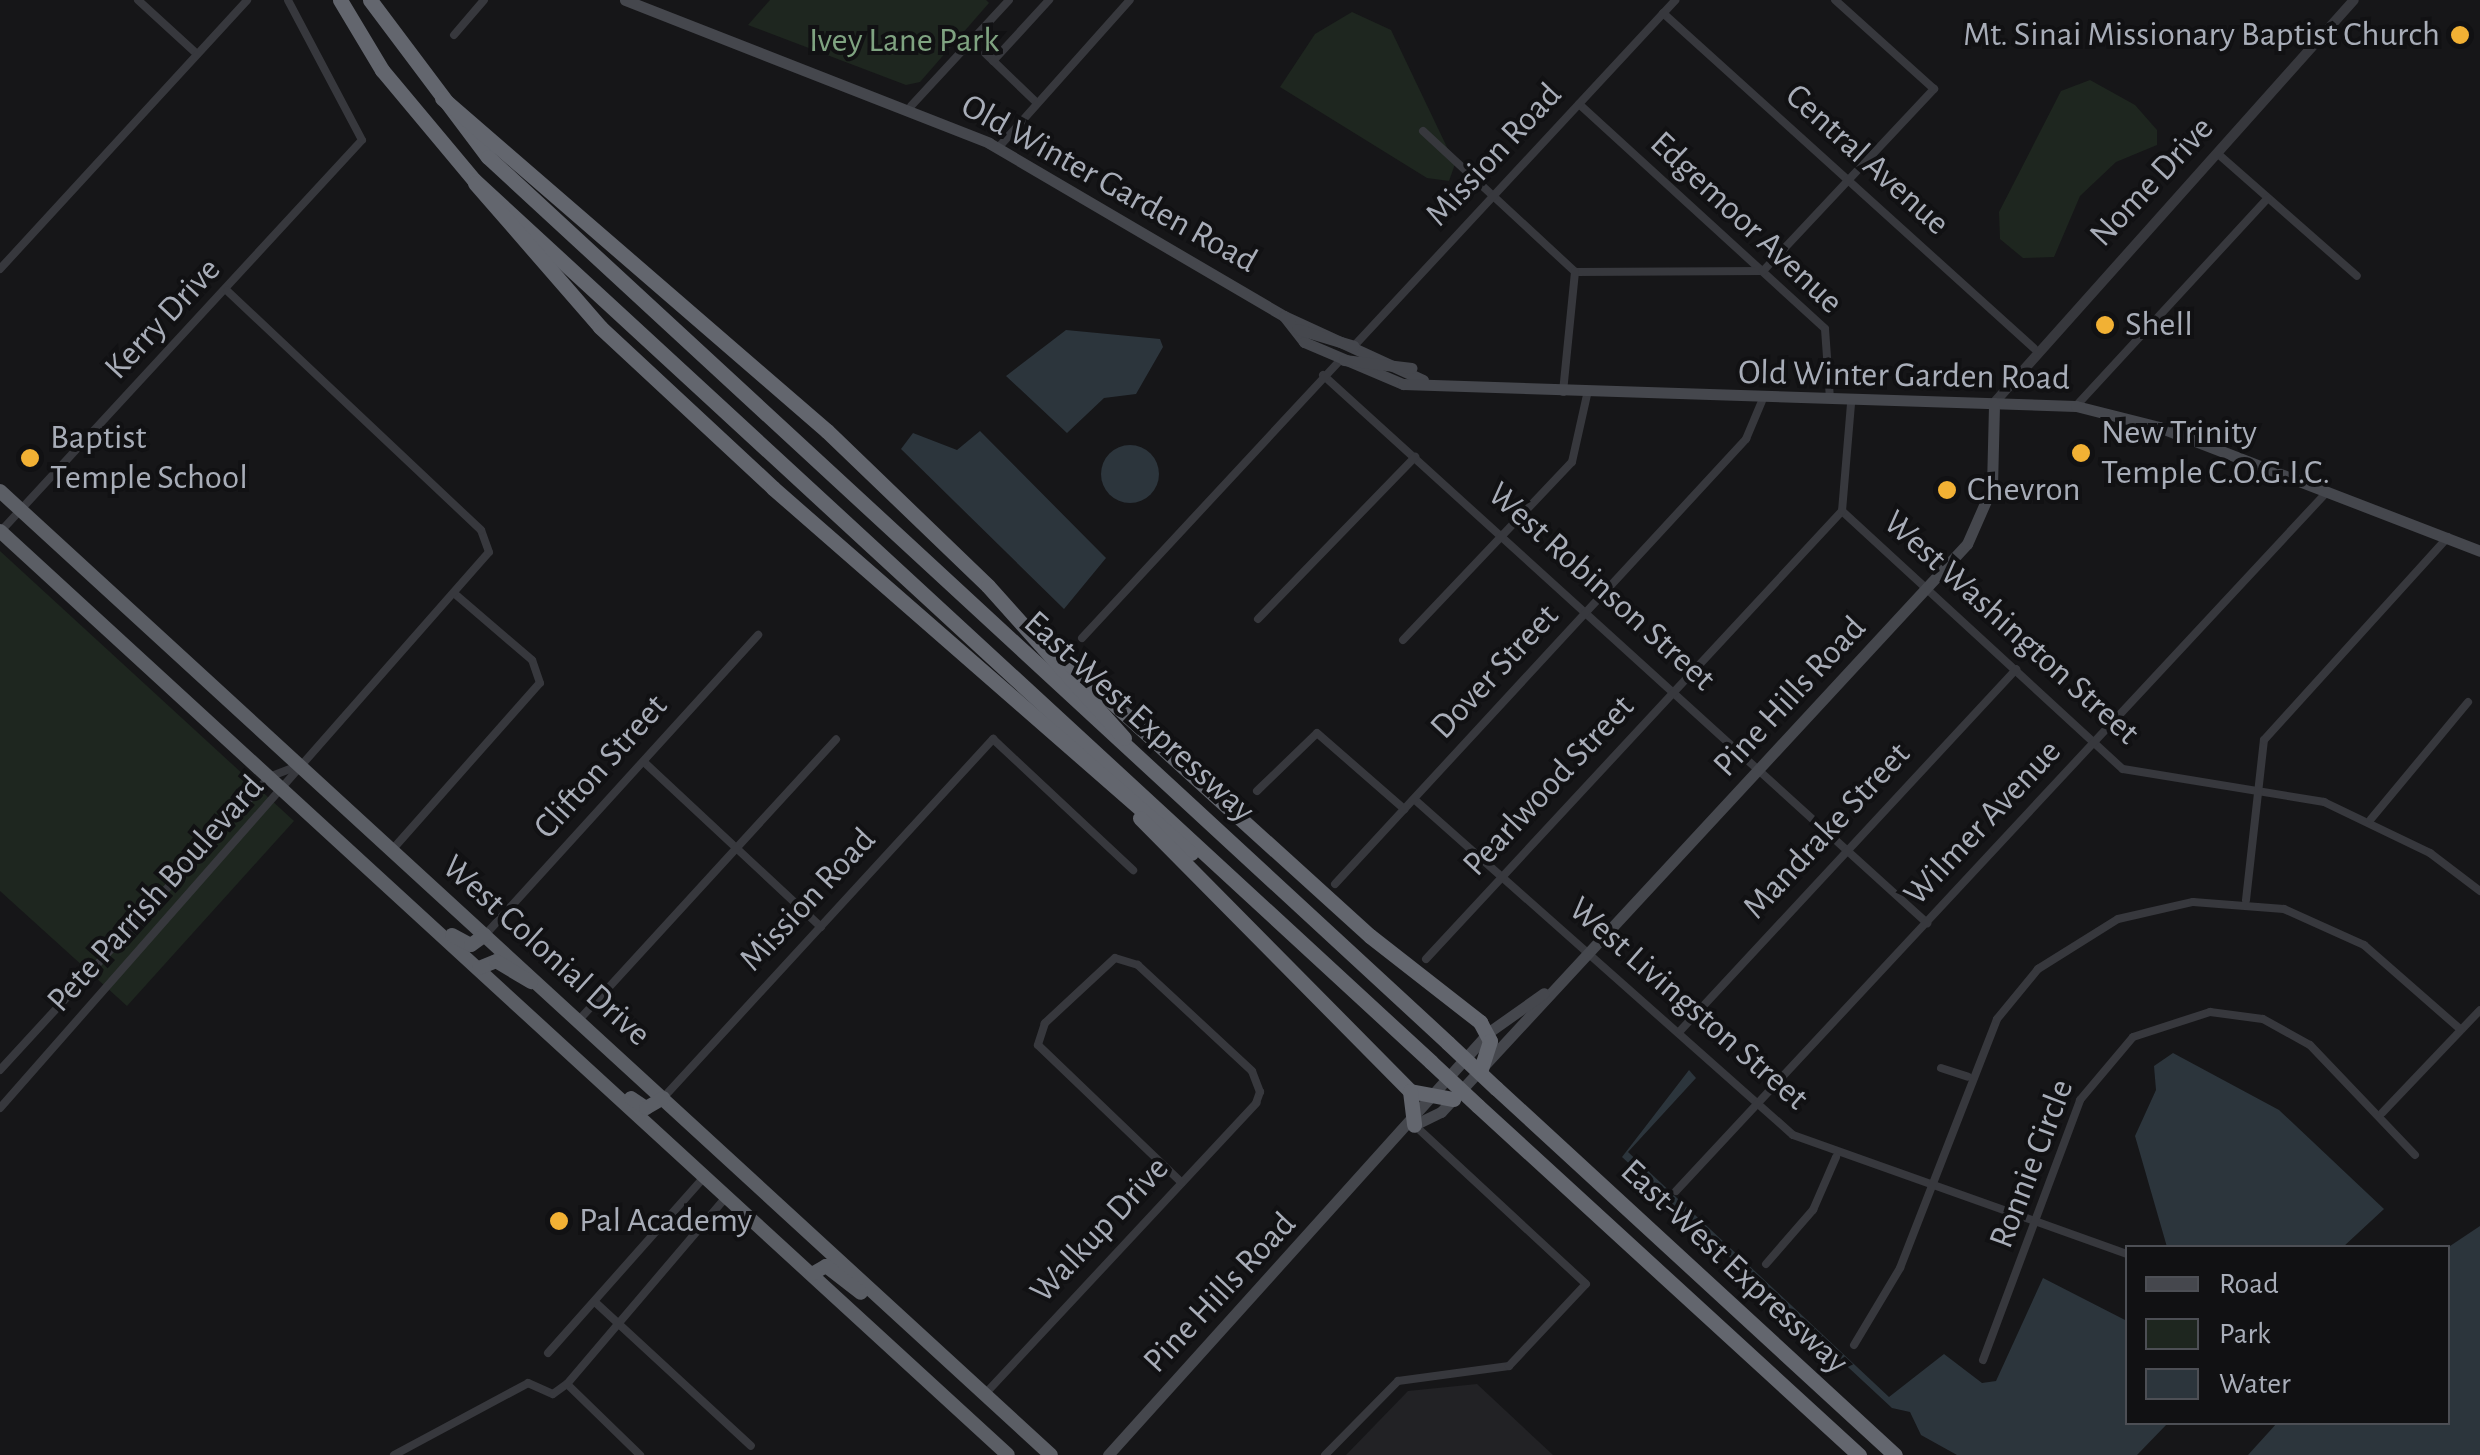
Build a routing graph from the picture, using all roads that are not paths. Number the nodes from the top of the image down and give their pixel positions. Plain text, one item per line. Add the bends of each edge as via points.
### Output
1 (138, 0) edge
2 (247, 0) edge
3 (288, 0) edge
4 (340, 0) edge
5 (370, 0) edge
6 (484, 0) edge
7 (625, 0) edge
8 (1009, 0) edge
9 (1049, 0) edge
10 (1130, 0) edge
11 (1675, 0) edge
12 (1834, 0) edge
13 (2354, 0) edge
14 (1663, 13) junction
15 (454, 35) dead end
16 (985, 53) dead end
17 (197, 54) junction
18 (993, 61) junction
19 (432, 92) junction
20 (1037, 103) junction
21 (1578, 104) junction
22 (911, 106) junction
23 (1423, 131) dead end
24 (998, 148) junction
25 (2217, 152) junction
26 (474, 180) junction
27 (1848, 181) junction
28 (1494, 197) junction
29 (2267, 199) junction
30 (0, 269) edge
31 (1762, 271) junction
32 (1575, 272) junction
33 (2356, 276) dead end
34 (227, 291) junction
35 (1286, 320) junction
36 (1354, 346) junction
37 (2034, 348) junction
38 (1339, 361) junction
39 (1412, 368) junction
40 (1323, 375) junction
41 (1423, 380) junction
42 (1562, 394) junction
43 (1586, 395) junction
44 (1762, 401) junction
45 (1830, 402) junction
46 (1851, 403) junction
47 (1994, 403) junction
48 (2076, 406) junction
49 (1416, 457) junction
50 (2328, 490) junction
51 (0, 491) edge
52 (21, 510) junction
53 (1842, 511) junction
54 (0, 531) edge
55 (1504, 537) junction
56 (2448, 538) junction
57 (2480, 550) edge
58 (1929, 590) junction
59 (455, 594) junction
60 (1588, 613) junction
61 (1258, 619) dead end
62 (758, 635) dead end
63 (160, 638) junction
64 (1037, 638) junction
65 (1082, 638) dead end
66 (1403, 640) dead end
67 (141, 660) junction
68 (2016, 669) junction
69 (1675, 691) junction
70 (2468, 702) dead end
71 (836, 739) dead end
72 (2095, 744) junction
73 (1129, 745) junction
74 (644, 762) junction
75 (300, 765) junction
76 (1761, 768) junction
77 (269, 777) junction
78 (2254, 788) junction
79 (1258, 791) dead end
80 (286, 792) junction
81 (1414, 798) junction
82 (1133, 806) junction
83 (1404, 809) junction
84 (2371, 819) junction
85 (736, 848) junction
86 (1846, 849) junction
87 (392, 850) junction
88 (1133, 870) dead end
89 (1500, 878) junction
90 (1335, 884) dead end
91 (1238, 885) junction
92 (2480, 892) edge
93 (2246, 900) junction
94 (416, 911) junction
95 (1927, 924) junction
96 (821, 927) junction
97 (484, 935) junction
98 (1589, 951) junction
99 (1426, 958) dead end
100 (479, 968) junction
101 (537, 983) junction
102 (1548, 990) junction
103 (2480, 1010) edge
104 (578, 1020) junction
105 (2460, 1029) junction
106 (1680, 1031) junction
107 (1489, 1032) junction
108 (1942, 1068) dead end
109 (1481, 1069) junction
110 (0, 1070) edge
111 (591, 1072) junction
112 (1968, 1077) junction
113 (1410, 1091) junction
114 (662, 1098) junction
115 (1429, 1098) junction
116 (1453, 1099) junction
117 (1758, 1104) junction
118 (0, 1108) edge
119 (2382, 1113) junction
120 (1414, 1125) junction
121 (2415, 1155) dead end
122 (1836, 1156) junction
123 (705, 1176) junction
124 (1182, 1183) junction
125 (1930, 1186) junction
126 (1676, 1191) dead end
127 (727, 1196) junction
128 (756, 1222) junction
129 (2038, 1224) junction
130 (824, 1246) junction
131 (2125, 1253) edge
132 (1766, 1264) dead end
133 (812, 1274) junction
134 (595, 1302) junction
135 (888, 1305) junction
136 (620, 1325) junction
137 (1854, 1345) dead end
138 (548, 1352) dead end
139 (1983, 1360) dead end
140 (566, 1384) junction
141 (985, 1394) junction
142 (751, 1446) dead end
143 (394, 1455) edge
144 (640, 1455) edge
145 (1008, 1455) edge
146 (1051, 1455) edge
147 (1108, 1455) edge
148 (1325, 1455) edge
149 (1859, 1455) edge
150 (1895, 1455) edge

1 - 17 street
2 - 17 street
3 - 34 street, Kerry Drive via 362,140
4 - 26 highway, East-West Expressway via 382,70
5 - 19 highway, East-West Expressway
6 - 15 street
7 - 22 main road, Old Winter Garden Road
8 - 22 street
9 - 18 street
10 - 20 street
11 - 14 street, Mission Road
12 - 27 street via 1934,89
13 - 25 street, Nome Drive
14 - 21 street, Mission Road
14 - 27 street, Central Avenue
16 - 18 street
17 - 30 street
18 - 20 street
19 - 64 highway via 811,417
19 - 73 highway, East-West Expressway via 488,157
20 - 24 street
21 - 28 street, Mission Road
21 - 31 street, Edgemoor Avenue
22 - 24 main road, Old Winter Garden Road
23 - 28 street
24 - 35 main road, Old Winter Garden Road
25 - 29 street
25 - 37 street, Nome Drive
26 - 82 highway via 600,327
26 - 91 highway, East-West Expressway
27 - 31 street
27 - 37 street, Central Avenue
28 - 32 street
28 - 36 street, Mission Road
29 - 33 street
29 - 48 street
31 - 32 street
31 - 45 street, Edgemoor Avenue via 1825,329
32 - 42 street
34 - 52 street, Kerry Drive
34 - 59 street via 482,530 484,564
35 - 36 main road, Old Winter Garden Road
35 - 38 main road, Old Winter Garden Road
36 - 39 main road, Old Winter Garden Road
37 - 47 street, Nome Drive
38 - 39 main road
38 - 40 street
38 - 41 main road, Old Winter Garden Road via 1403,384
39 - 41 main road, Old Winter Garden Road
40 - 49 street, West Robinson Street
40 - 65 street
41 - 42 main road, Old Winter Garden Road
42 - 43 main road, Old Winter Garden Road
43 - 44 main road, Old Winter Garden Road
43 - 55 street via 1572,462
44 - 45 main road, Old Winter Garden Road
44 - 60 street, Dover Street via 1746,439
45 - 46 main road, Old Winter Garden Road
46 - 47 main road, Old Winter Garden Road
46 - 53 street
47 - 48 main road, Old Winter Garden Road
47 - 58 main road, Pine Hills Road via 1992,488 1968,544
48 - 50 main road, Old Winter Garden Road
49 - 55 street, West Robinson Street
49 - 61 street
50 - 56 main road, Old Winter Garden Road
50 - 72 street, Wilmer Avenue
51 - 52 highway, West Colonial Drive
52 - 54 street, Kerry Drive
52 - 63 highway, West Colonial Drive
53 - 58 street, West Washington Street
53 - 69 street, Pearlwood Street
54 - 67 highway, West Colonial Drive
55 - 60 street, West Robinson Street
55 - 66 street
56 - 57 main road, Old Winter Garden Road
56 - 78 street via 2275,725
58 - 68 street, West Washington Street
58 - 76 main road, Pine Hills Road
59 - 75 street
59 - 87 street via 532,660 540,683
60 - 69 street, West Robinson Street
60 - 81 street, Dover Street
62 - 74 street, Clifton Street
63 - 67 highway
63 - 75 highway, West Colonial Drive
64 - 73 highway
64 - 107 highway
67 - 77 highway, West Colonial Drive
68 - 72 street, West Washington Street
68 - 86 street, Mandrake Street
69 - 76 street, West Robinson Street
69 - 89 street, Pearlwood Street
70 - 84 street
71 - 85 street
72 - 78 street, West Washington Street via 2148,779
72 - 95 street, Wilmer Avenue
73 - 150 highway, East-West Expressway, bridge
74 - 85 street
74 - 97 street, Clifton Street
75 - 77 street, Pete Parrish Boulevard
75 - 80 street, Pete Parrish Boulevard
75 - 87 highway, West Colonial Drive
76 - 86 street, West Robinson Street
76 - 98 main road, Pine Hills Road
77 - 80 highway, West Colonial Drive
77 - 110 street, Pete Parrish Boulevard
78 - 84 street, West Washington Street
78 - 93 street
79 - 83 street via 1314,733
80 - 94 highway, West Colonial Drive
80 - 118 street, Pete Parrish Boulevard
81 - 83 street, Dover Street
81 - 89 street, West Livingston Street
82 - 91 highway
82 - 113 highway via 1151,835
83 - 90 street, Dover Street
84 - 92 street, West Washington Street
85 - 96 street
85 - 104 street
86 - 95 street, West Robinson Street
86 - 106 street, Mandrake Street
87 - 97 highway, West Colonial Drive
88 - 96 street, Mission Road via 993,739
89 - 98 street, West Livingston Street
89 - 99 street, Pearlwood Street
91 - 149 highway, East-West Expressway, bridge
93 - 105 street via 2364,944
93 - 112 street via 2156,906 2079,940 2038,969 1997,1019
94 - 97 highway via 464,944
94 - 100 highway, West Colonial Drive
95 - 117 street, Wilmer Avenue
96 - 114 street, Mission Road
97 - 101 highway, West Colonial Drive
98 - 102 main road, Pine Hills Road
98 - 106 street, West Livingston Street
100 - 101 highway via 496,962
100 - 111 highway, West Colonial Drive
101 - 104 highway, West Colonial Drive
102 - 107 main road, Pine Hills Road
102 - 109 main road, Pine Hills Road
103 - 105 street
104 - 114 highway, West Colonial Drive
105 - 119 street
106 - 117 street, West Livingston Street
107 - 109 highway
107 - 115 main road, Pine Hills Road
108 - 112 street
109 - 116 main road, Pine Hills Road
111 - 114 highway via 646,1108
111 - 123 highway, West Colonial Drive
112 - 125 street
113 - 115 highway
113 - 120 highway
114 - 130 highway, West Colonial Drive
115 - 116 highway
115 - 120 main road, Pine Hills Road
116 - 120 main road, Pine Hills Road
117 - 122 street, West Livingston Street
117 - 126 street, Wilmer Avenue
119 - 121 street, Ronnie Circle
119 - 129 street, Ronnie Circle via 2310,1045 2263,1019 2210,1012 2165,1023 2102,1065
120 - 147 main road, Pine Hills Road
120 - 148 street via 1586,1284 1509,1366 1398,1381
122 - 125 street, West Livingston Street
122 - 132 street via 1812,1210
123 - 127 highway, West Colonial Drive
123 - 134 street
124 - 124 street, Walkup Drive via 1043,1058 1045,1023 1115,958 1138,965 1252,1070 1256,1103
124 - 141 street, Walkup Drive
125 - 129 street, West Livingston Street
125 - 137 street via 1900,1268
127 - 128 highway, West Colonial Drive
127 - 136 street
128 - 130 highway via 809,1257
128 - 133 highway, West Colonial Drive
129 - 131 street, West Livingston Street
129 - 139 street, Ronnie Circle
130 - 135 highway, West Colonial Drive
133 - 135 highway via 826,1266
133 - 145 highway, West Colonial Drive
134 - 136 street
134 - 138 street
135 - 141 highway, West Colonial Drive
136 - 140 street
136 - 142 street
140 - 143 street via 554,1394 528,1382
140 - 144 street
141 - 146 highway, West Colonial Drive

